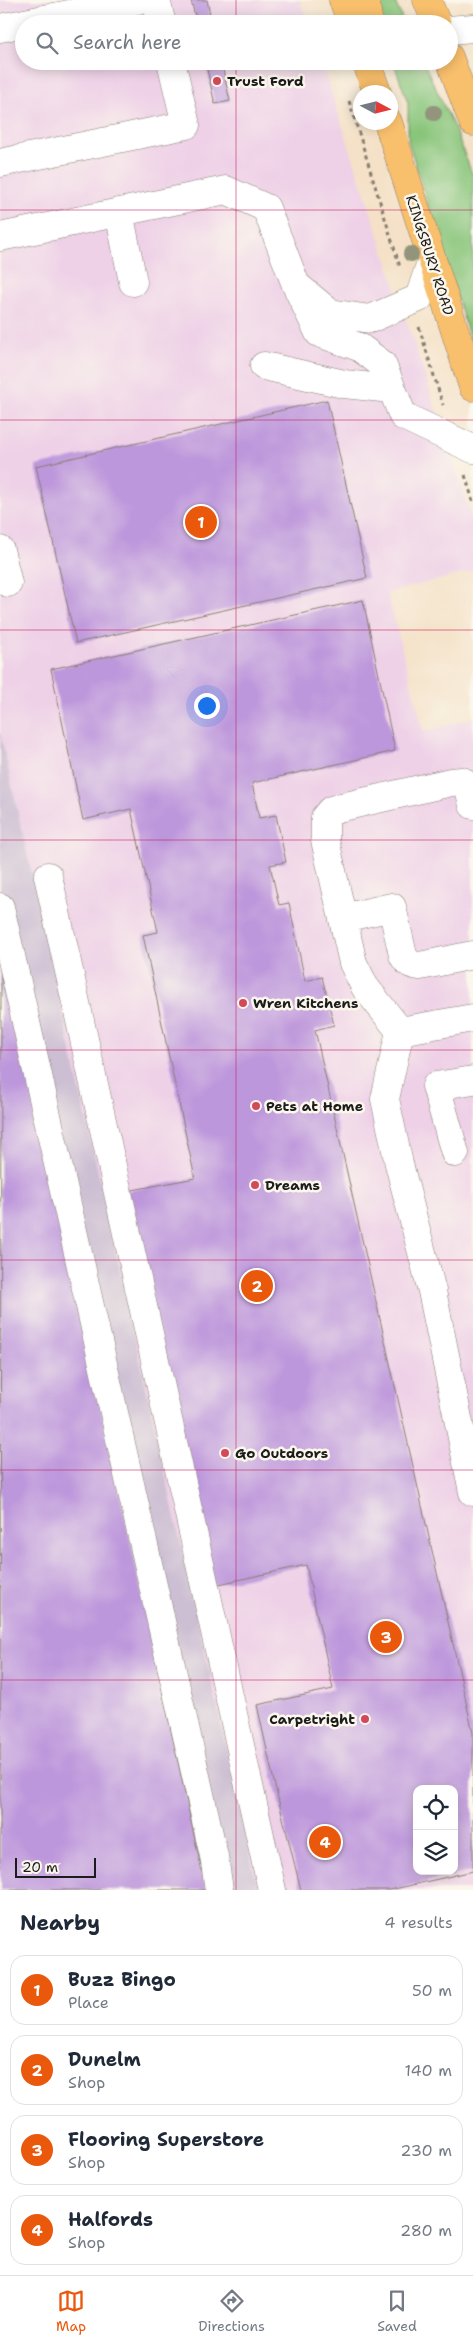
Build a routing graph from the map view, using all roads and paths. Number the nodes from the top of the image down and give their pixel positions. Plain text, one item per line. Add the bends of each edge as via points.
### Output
1 (138, 0) edge
2 (156, 0) edge
3 (343, 0) edge
4 (365, 0) edge
5 (427, 0) edge
6 (41, 10) edge
7 (160, 15) edge
8 (349, 15) edge
9 (368, 15) edge
10 (433, 15) edge
11 (15, 21) edge
12 (0, 28) edge
13 (473, 28) edge
14 (458, 29) edge
15 (173, 70) edge
16 (369, 70) edge
17 (377, 70) edge
18 (454, 70) edge
19 (375, 85) edge
20 (380, 85) edge
21 (473, 122) edge
22 (391, 130) edge
23 (0, 163) edge
24 (119, 212) junction
25 (0, 237) edge
26 (432, 259) junction
27 (133, 282) dead end
28 (296, 285) junction
29 (264, 366) dead end
30 (473, 387) edge
31 (392, 388) junction
32 (473, 449) edge
33 (0, 550) edge
34 (8, 584) dead end
35 (473, 805) edge
36 (48, 876) dead end
37 (0, 907) edge
38 (343, 918) junction
39 (473, 955) edge
40 (473, 1018) edge
41 (400, 1031) junction
42 (473, 1080) edge
43 (455, 1153) dead end
44 (473, 1492) edge
45 (219, 1890) edge
46 (272, 1890) edge

1 - 6 lane
2 - 7 lane
3 - 8 highway
4 - 9 highway
5 - 10 highway
11 - 12 lane
13 - 14 lane
15 - 23 lane via 186,125
16 - 19 highway
17 - 20 highway
18 - 21 highway
22 - 26 highway, KINGSBURY ROAD
24 - 25 lane
24 - 27 lane
24 - 28 lane via 226,190 266,208
26 - 28 lane via 419,298 370,319 330,313
26 - 30 highway, KINGSBURY ROAD
28 - 31 lane via 319,333 358,347 382,364
29 - 31 lane via 344,384
31 - 32 lane via 403,416
33 - 34 lane
35 - 38 lane via 469,788 462,781 331,810 325,817 325,840
36 - 46 lane
37 - 45 lane via 214,1856
38 - 39 lane via 392,907 403,954 413,965
38 - 41 lane via 353,963 365,988
40 - 41 lane
41 - 44 lane via 385,1099 432,1291
42 - 43 lane via 436,1086

